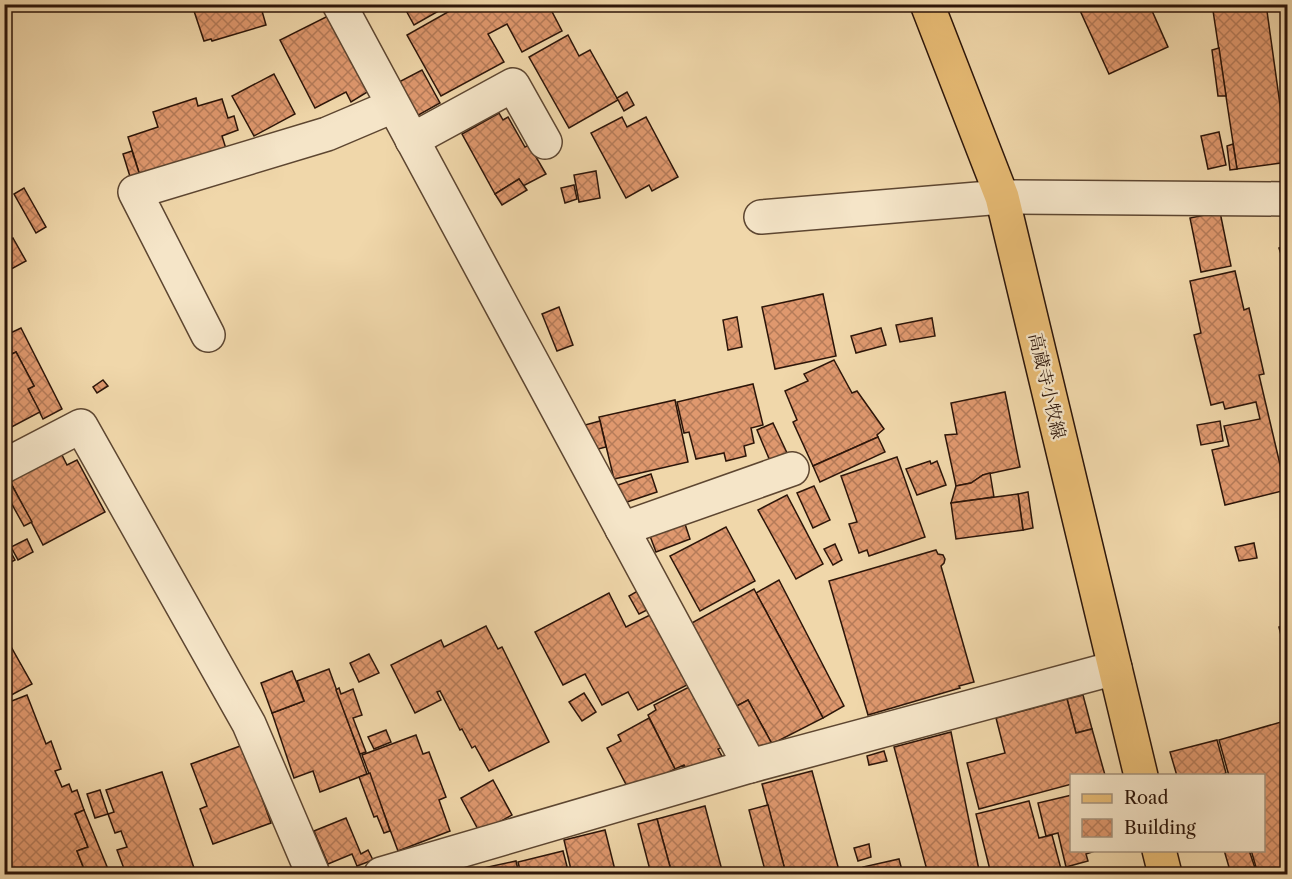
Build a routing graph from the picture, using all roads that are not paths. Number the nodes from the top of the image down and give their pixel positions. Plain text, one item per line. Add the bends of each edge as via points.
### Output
1 (339, 4) edge
2 (927, 4) edge
3 (393, 106) junction
4 (412, 140) junction
5 (546, 141) dead end
6 (1002, 197) junction
7 (1287, 200) edge
8 (761, 217) dead end
9 (208, 335) dead end
10 (4, 466) edge
11 (792, 469) dead end
12 (622, 529) junction
13 (1115, 668) junction
14 (750, 766) junction
15 (1141, 774) edge
16 (1160, 852) edge
17 (313, 874) edge
18 (381, 874) edge
19 (1165, 874) edge

1 - 3 street
2 - 6 main road, 高蔵寺小牧線
3 - 4 street
3 - 9 street via 327,134 135,192
4 - 5 street via 513,85
4 - 12 street
6 - 7 street
6 - 8 street
6 - 13 main road, 高蔵寺小牧線
10 - 17 street via 81,426 249,724
11 - 12 street
12 - 14 street
13 - 14 street
13 - 15 main road, 高蔵寺小牧線
14 - 18 street
16 - 19 main road

